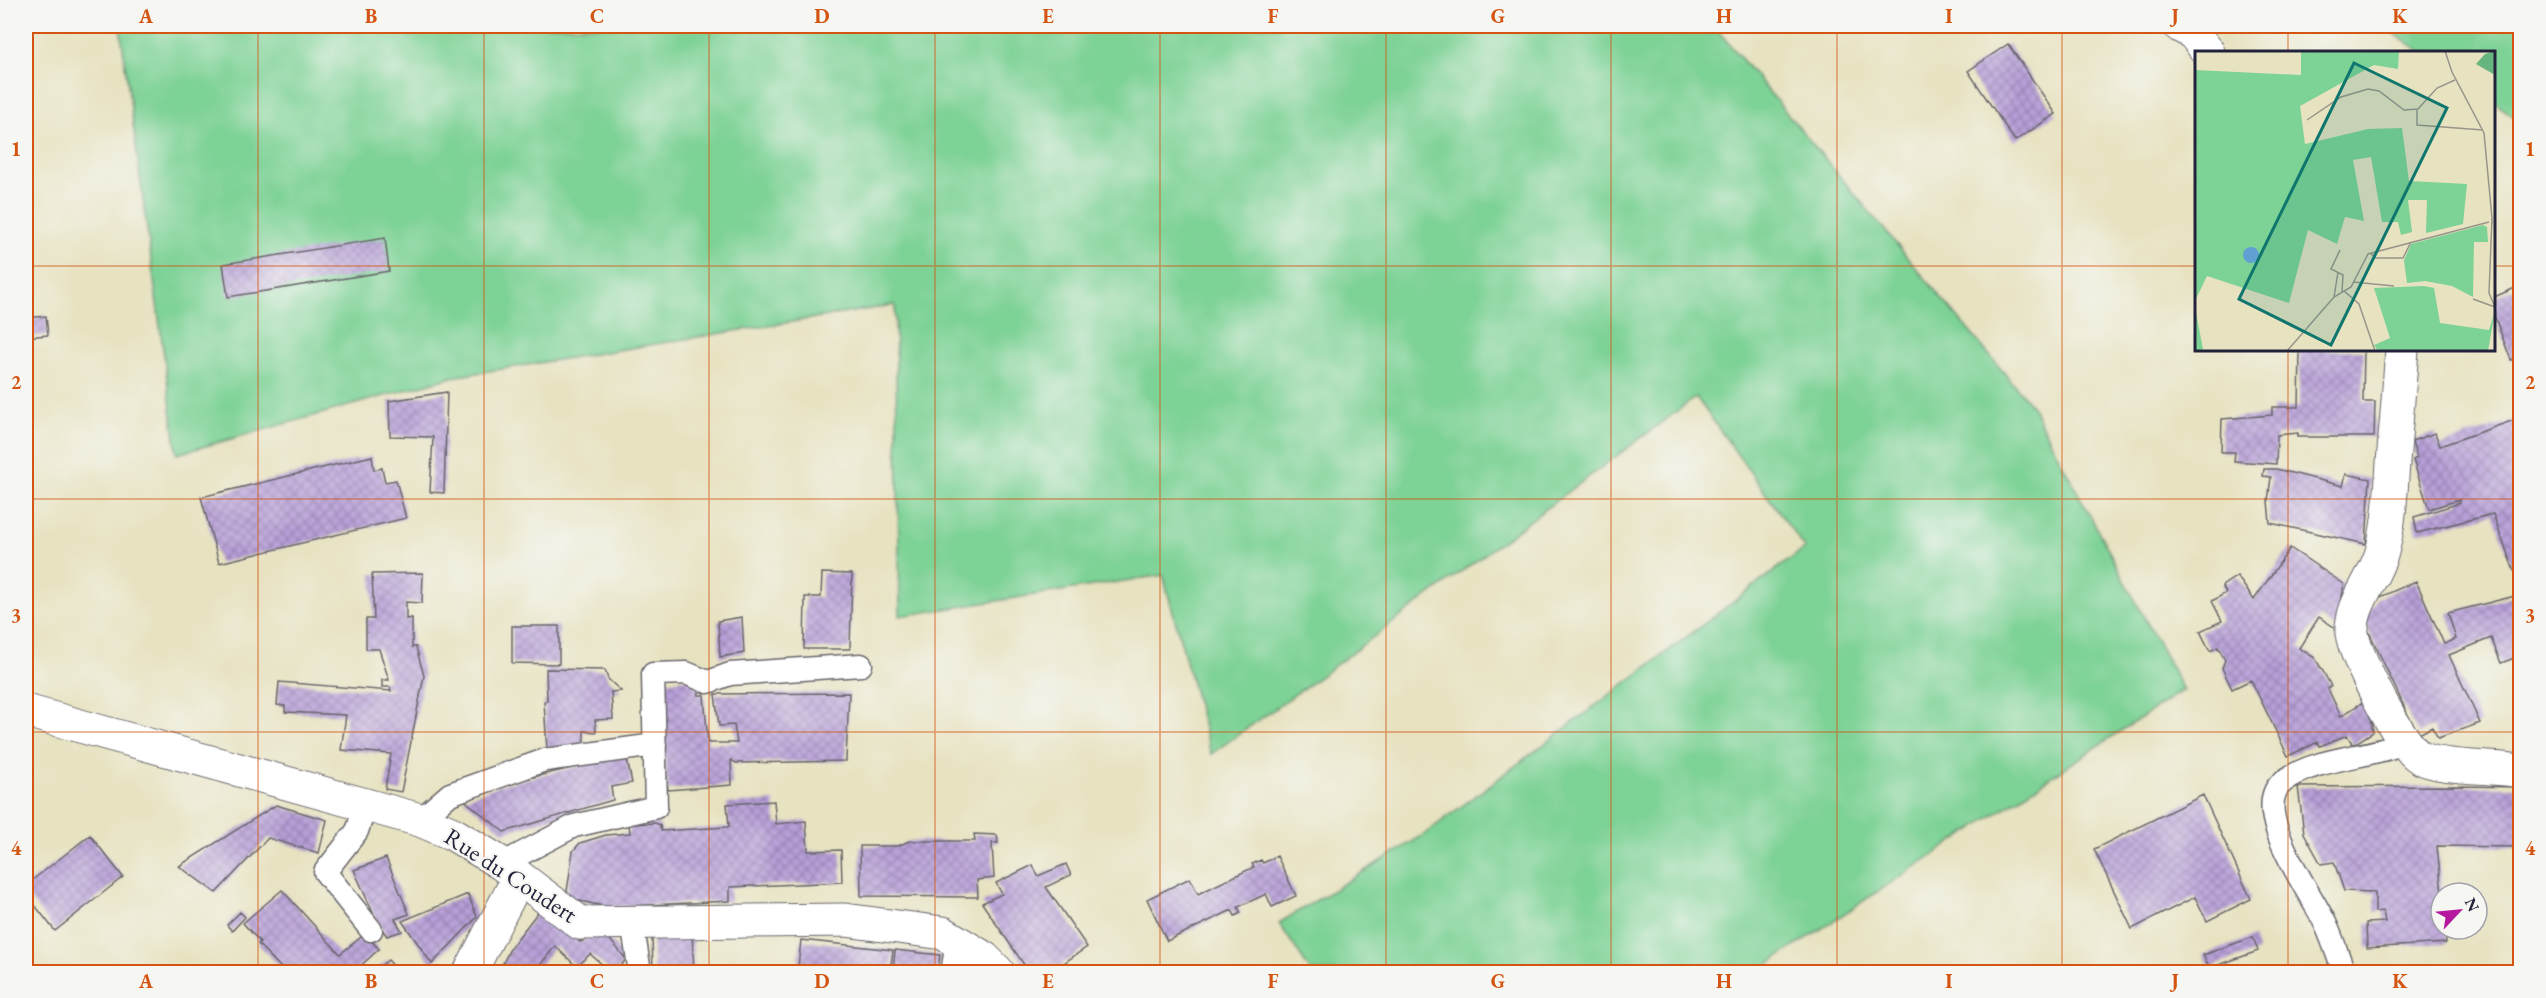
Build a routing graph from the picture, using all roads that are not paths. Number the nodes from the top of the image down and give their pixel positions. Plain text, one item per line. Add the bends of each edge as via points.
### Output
1 (2180, 26) edge
2 (2207, 51) edge
3 (2402, 351) edge
4 (861, 665) dead end
5 (26, 711) edge
6 (2406, 742) junction
7 (655, 745) junction
8 (2520, 771) edge
9 (366, 805) junction
10 (420, 820) junction
11 (511, 870) junction
12 (632, 923) junction
13 (371, 930) dead end
14 (954, 958) edge
15 (470, 972) edge
16 (640, 972) edge
17 (998, 972) edge
18 (2344, 972) edge

1 - 2 street via 2193,33
3 - 6 street via 2383,550 2356,611 2352,631 2357,653
4 - 7 lane via 730,674 708,682 686,673 653,674
5 - 9 street, Rue du Coudert
6 - 8 street via 2418,756 2434,763
6 - 18 lane via 2305,771 2283,782 2273,794 2272,811 2280,839 2326,924
7 - 10 lane via 545,760 450,794
7 - 11 lane via 656,807 574,826
9 - 10 street, Rue du Coudert
9 - 13 lane via 357,831 325,872
10 - 11 street, Rue du Coudert via 453,834
11 - 12 street, Rue du Coudert via 580,923
11 - 15 street
12 - 14 street, Rue du Coudert via 845,920 943,933
12 - 16 lane
14 - 17 street, Rue du Coudert via 984,958

